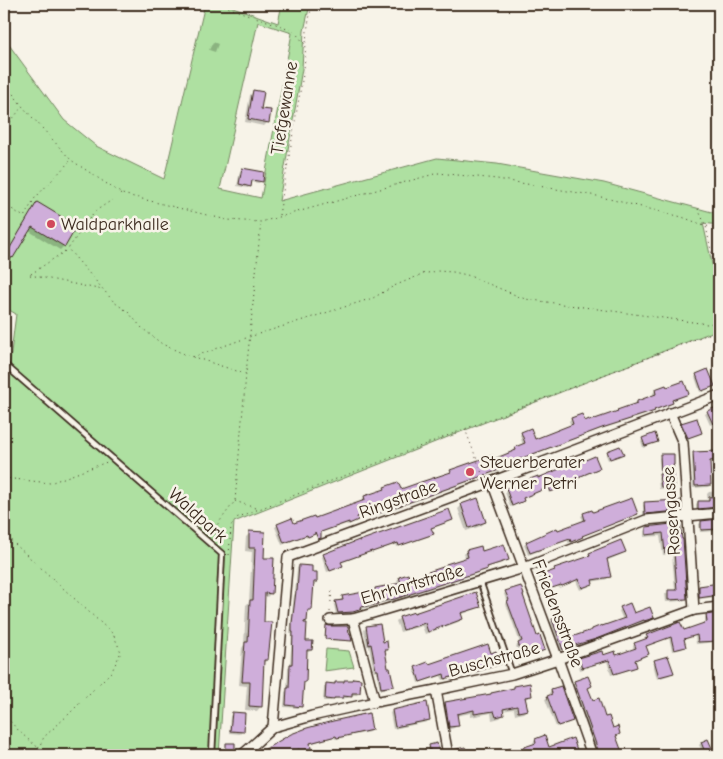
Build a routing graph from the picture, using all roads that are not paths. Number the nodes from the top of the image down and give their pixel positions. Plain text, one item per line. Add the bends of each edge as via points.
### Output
1 (4, 364) edge
2 (719, 395) edge
3 (670, 413) junction
4 (489, 483) junction
5 (719, 513) edge
6 (688, 516) junction
7 (524, 568) junction
8 (480, 582) junction
9 (719, 607) edge
10 (694, 610) junction
11 (353, 619) junction
12 (330, 620) road end
13 (558, 658) junction
14 (512, 674) junction
15 (436, 690) junction
16 (375, 702) junction
17 (274, 727) junction
18 (212, 755) edge
19 (242, 755) edge
20 (448, 755) edge
21 (592, 755) edge

1 - 18 lane, Waldpark via 222,554
2 - 3 street, Ringstraße
3 - 4 street, Ringstraße
3 - 6 street, Rosengasse via 683,443
4 - 7 street, Friedensstraße
4 - 17 street, Ringstraße via 288,557
5 - 6 street, Ehrhartstraße
6 - 7 street, Ehrhartstraße via 646,520
6 - 10 street, Rosengasse
7 - 8 street, Ehrhartstraße
7 - 13 street, Friedensstraße
8 - 11 street, Ehrhartstraße
8 - 14 lane, Ehrhartstraße
9 - 10 street, Buschstraße
10 - 13 street, Buschstraße
11 - 12 street, Ehrhartstraße
11 - 16 street, Ehrhartstraße
13 - 14 street, Buschstraße
13 - 21 street, Friedensstraße
14 - 15 street, Buschstraße
15 - 16 street, Buschstraße
15 - 20 street
16 - 17 street, Buschstraße
17 - 19 street

